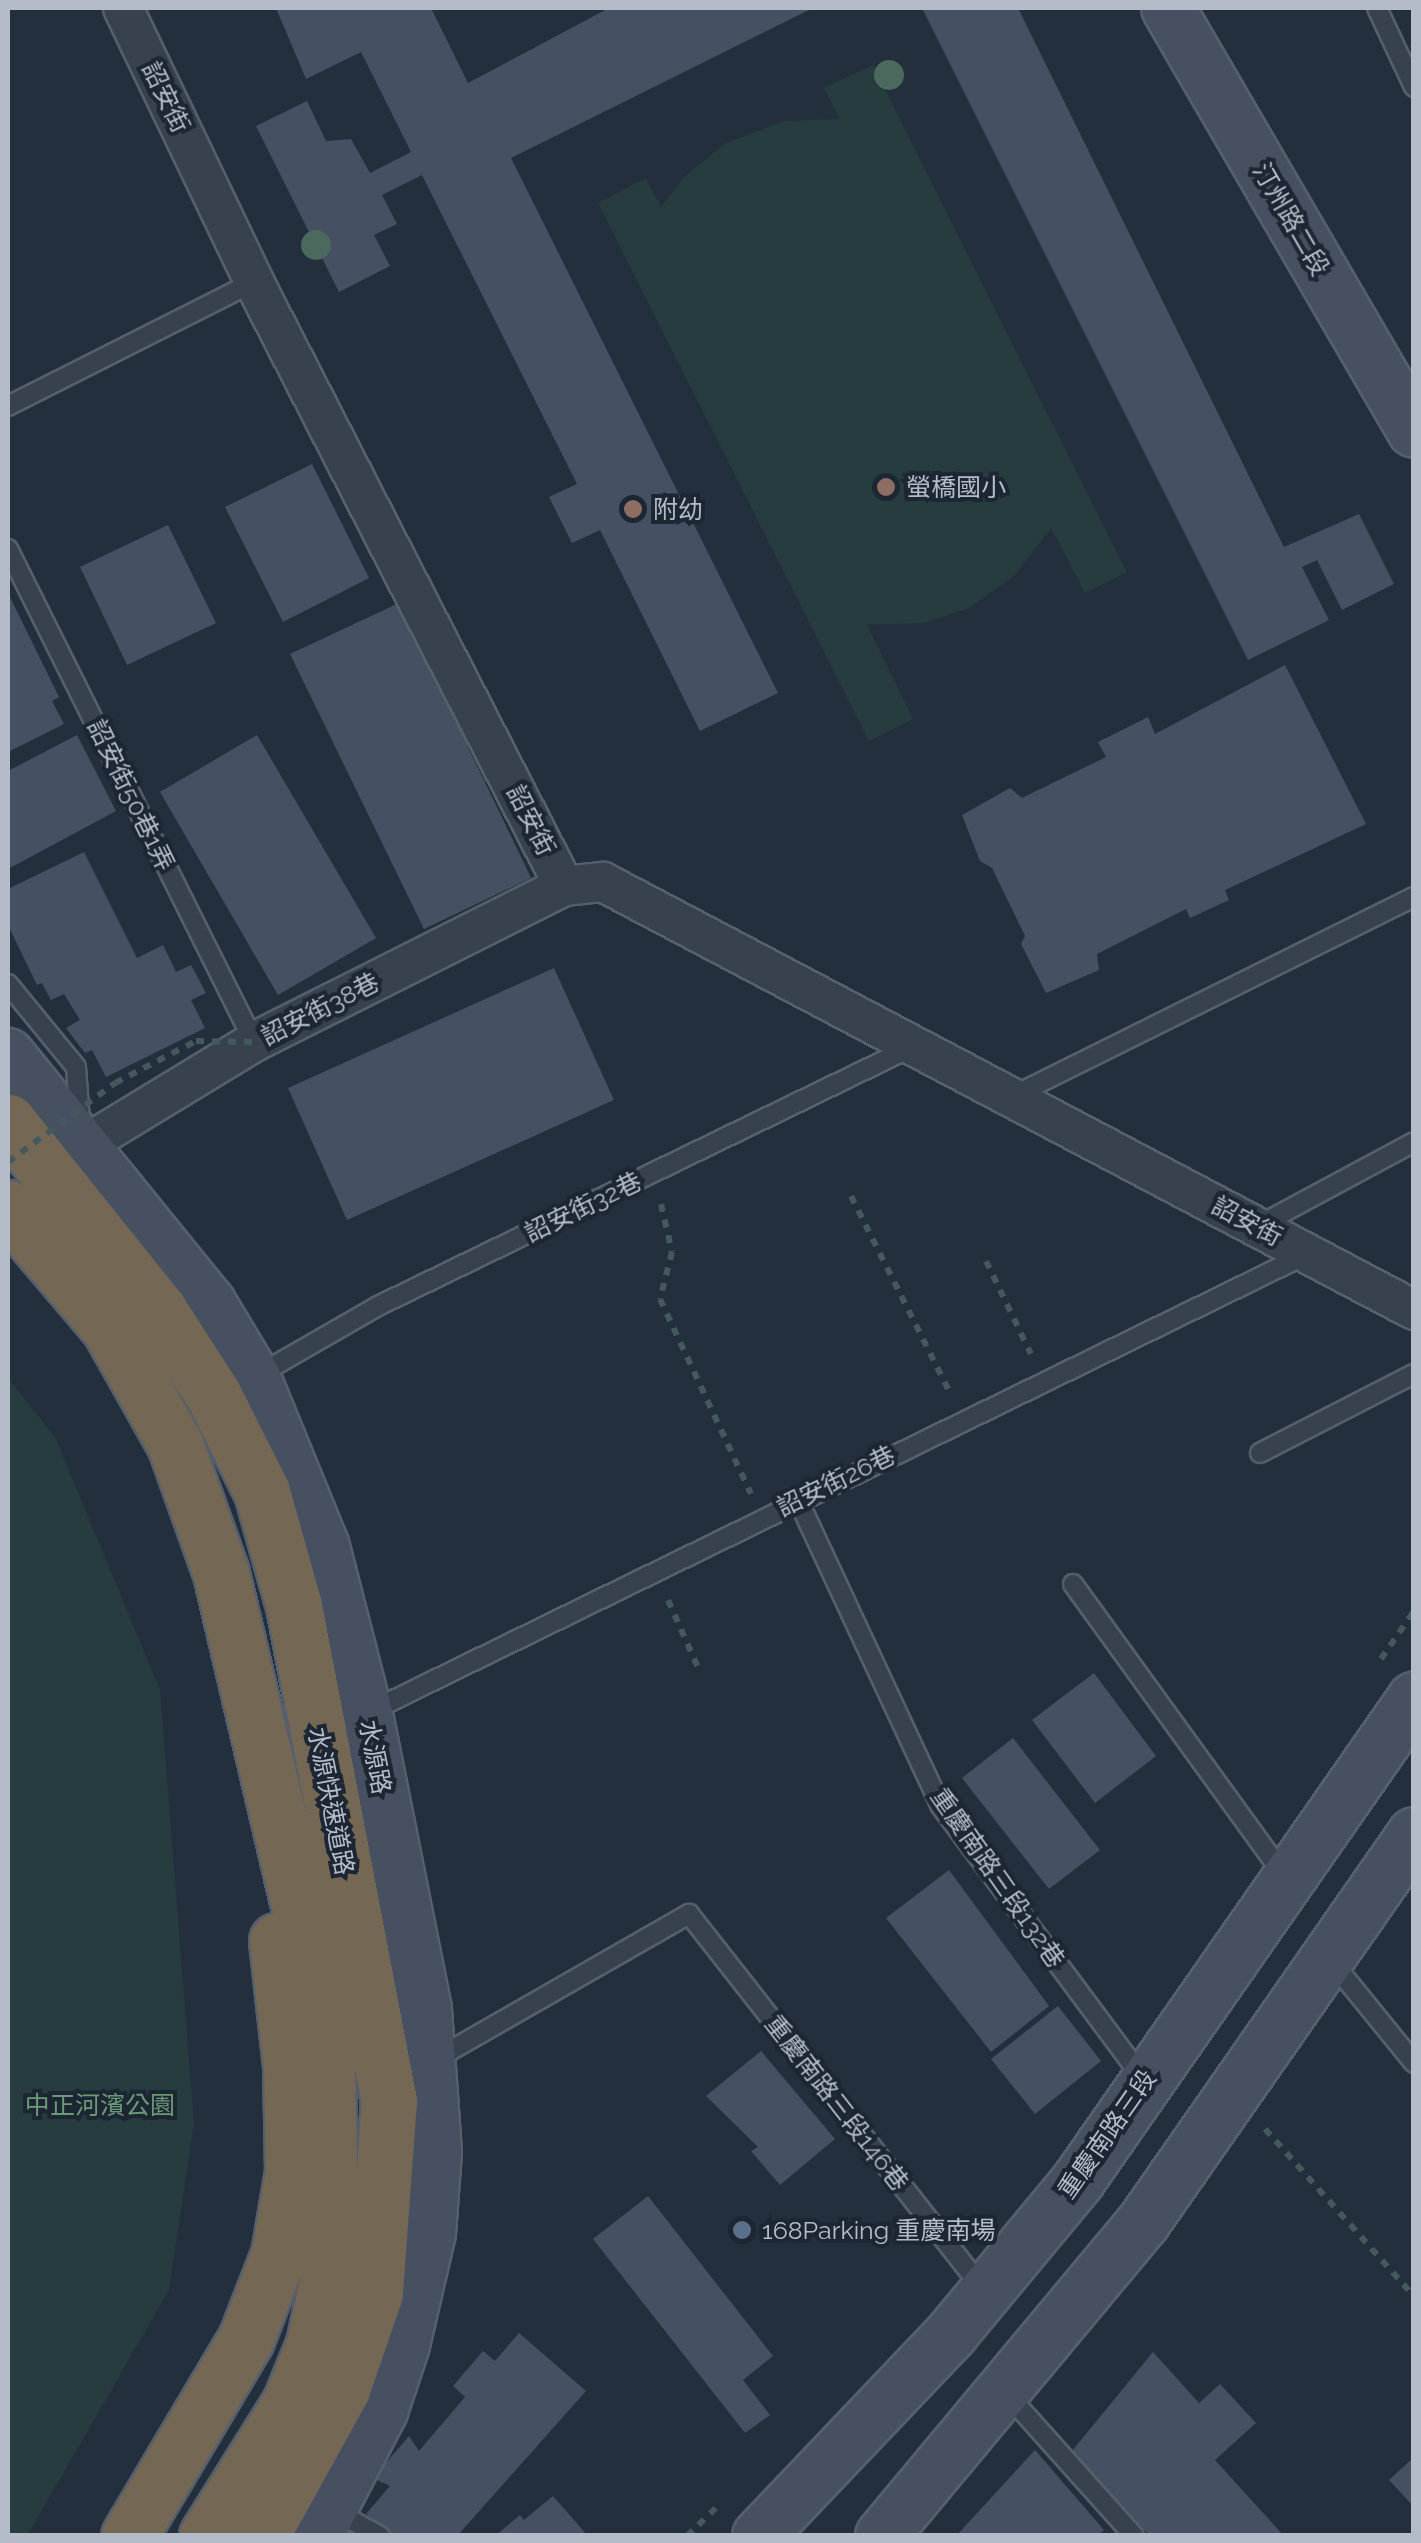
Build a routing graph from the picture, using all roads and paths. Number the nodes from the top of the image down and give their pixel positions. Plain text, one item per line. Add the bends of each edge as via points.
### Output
1 (123, 8) edge
2 (1168, 8) edge
3 (1377, 8) edge
4 (1414, 87) edge
5 (254, 282) junction
6 (8, 406) edge
7 (1414, 432) edge
8 (8, 548) edge
9 (564, 886) junction
10 (1414, 897) edge
11 (8, 984) edge
12 (254, 1042) junction
13 (918, 1045) junction
14 (8, 1055) edge
15 (1011, 1097) junction
16 (8, 1122) edge
17 (1414, 1142) edge
18 (83, 1146) junction
19 (8, 1162) edge
20 (653, 1173) junction
21 (850, 1196) dead end
22 (8, 1208) edge
23 (1258, 1226) junction
24 (1307, 1254) junction
25 (986, 1262) dead end
26 (1414, 1310) edge
27 (1414, 1374) edge
28 (254, 1378) junction
29 (1043, 1378) junction
30 (963, 1418) junction
31 (1260, 1452) dead end
32 (798, 1500) junction
33 (762, 1518) junction
34 (656, 1572) junction
35 (1072, 1584) dead end
36 (1414, 1611) edge
37 (700, 1672) dead end
38 (249, 1685) junction
39 (1391, 1688) edge
40 (366, 1714) junction
41 (1414, 1834) edge
42 (1287, 1880) junction
43 (1329, 1958) junction
44 (431, 2062) junction
45 (1414, 2063) edge
46 (1144, 2080) junction
47 (1270, 2132) dead end
48 (985, 2292) junction
49 (1414, 2296) edge
50 (1006, 2394) junction
51 (730, 2494) dead end
52 (324, 2523) edge
53 (885, 2534) edge
54 (129, 2536) edge
55 (207, 2536) edge
56 (261, 2536) edge
57 (380, 2536) edge
58 (687, 2536) edge
59 (760, 2536) edge
60 (1134, 2536) edge

1 - 5 street, 詔安街
2 - 7 main road, 汀州路二段
3 - 4 lane
5 - 6 lane
5 - 9 street, 詔安街
8 - 12 lane, 詔安街50巷1弄
9 - 12 street, 詔安街38巷
9 - 13 street, 詔安街 via 604,882
10 - 15 lane
11 - 18 lane via 76,1068
12 - 18 street, 詔安街38巷
12 - 19 path, bridge via 196,1041 115,1084
13 - 15 street, 詔安街
13 - 20 lane, 詔安街32巷
14 - 18 main road, 水源路
15 - 23 street, 詔安街
16 - 56 highway, 水源快速道路 via 158,1308 214,1396 262,1492 294,1606 389,2102 375,2293 342,2389
17 - 23 lane
18 - 28 main road, 水源路 via 209,1303
20 - 28 lane, 詔安街32巷 via 378,1306
20 - 33 path via 672,1252 660,1299
21 - 30 path
22 - 38 highway, 水源快速道路 via 109,1327 175,1444 221,1572
23 - 24 street, 詔安街
24 - 26 street, 詔安街
24 - 29 lane, 詔安街26巷
25 - 29 path
27 - 31 lane
28 - 40 main road, 水源路 via 323,1547
29 - 30 lane, 詔安街26巷
30 - 32 lane, 詔安街26巷
32 - 33 lane, 詔安街26巷
32 - 46 lane, 重慶南路三段132巷 via 940,1805
33 - 34 lane, 詔安街26巷
34 - 37 path
34 - 40 lane, 詔安街26巷
35 - 42 lane
36 - 39 path
38 - 54 highway via 291,2066 293,2171 278,2254 246,2339
38 - 55 highway, 水源快速道路 via 326,2020 331,2262 314,2344 290,2403
39 - 42 main road, 重慶南路三段
40 - 44 main road, 水源路
41 - 43 main road
42 - 46 main road, 重慶南路三段
43 - 45 lane
43 - 50 main road via 1143,2223
44 - 48 lane, 重慶南路三段146巷 via 689,1914
44 - 52 main road, 水源路 via 435,2152 418,2284 381,2412
46 - 48 main road, 重慶南路三段 via 1078,2181
47 - 49 path
48 - 59 main road, 重慶南路三段
50 - 53 main road
50 - 60 lane
51 - 58 path
52 - 57 lane

